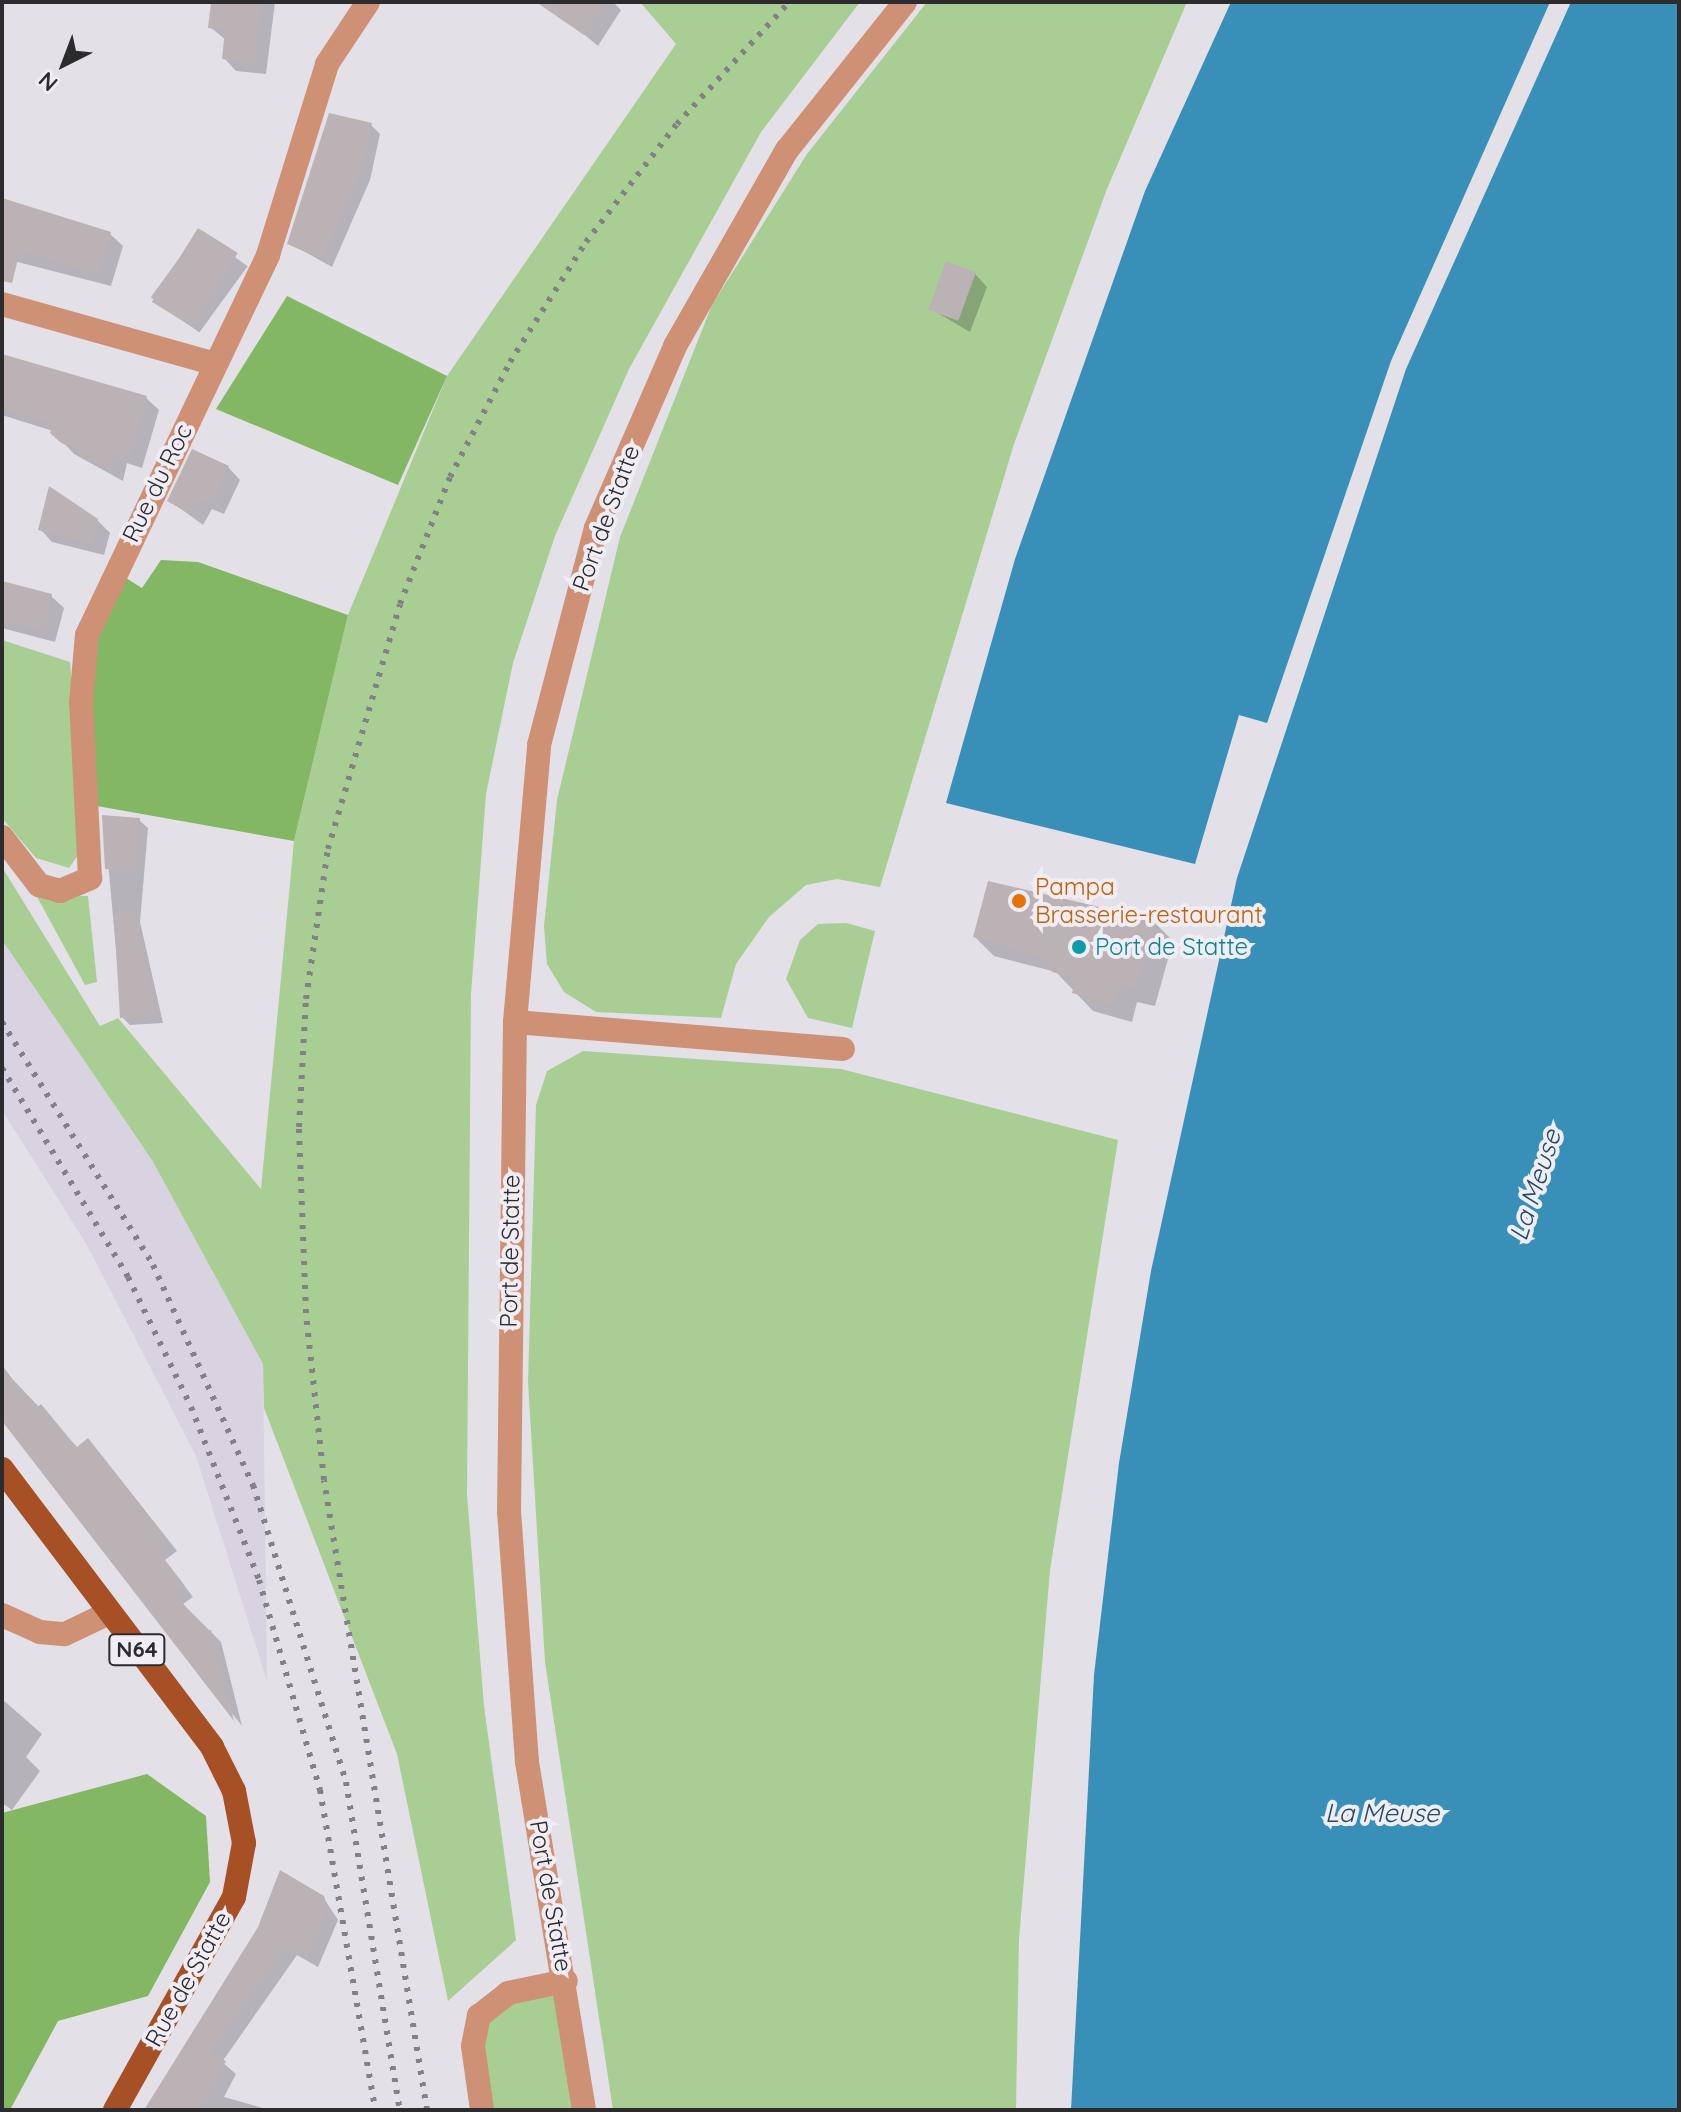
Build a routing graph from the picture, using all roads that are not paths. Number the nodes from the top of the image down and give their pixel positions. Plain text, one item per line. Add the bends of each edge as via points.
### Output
1 (368, 2) edge
2 (905, 2) edge
3 (2, 304) edge
4 (215, 364) junction
5 (2, 837) edge
6 (515, 1022) junction
7 (843, 1049) dead end
8 (2, 1469) edge
9 (109, 1613) junction
10 (2, 1615) edge
11 (566, 1981) junction
12 (115, 2110) edge
13 (482, 2110) edge
14 (584, 2110) edge

1 - 4 street, Rue du Roc via 327,64 268,255
2 - 6 street, Port de Statte via 787,150 728,245 675,346 596,528 539,745
3 - 4 street
4 - 5 street, Rue du Roc via 87,635 81,703 90,878 60,891 39,885
6 - 7 street
6 - 11 street, Port de Statte via 509,1512 527,1762
8 - 9 main road, N64
9 - 10 street via 65,1634 40,1632
9 - 12 main road, Rue de Statte / N64 via 212,1747 234,1791 244,1843 234,1897
11 - 13 street via 508,1993 479,2016 473,2046
11 - 14 street, Port de Statte

